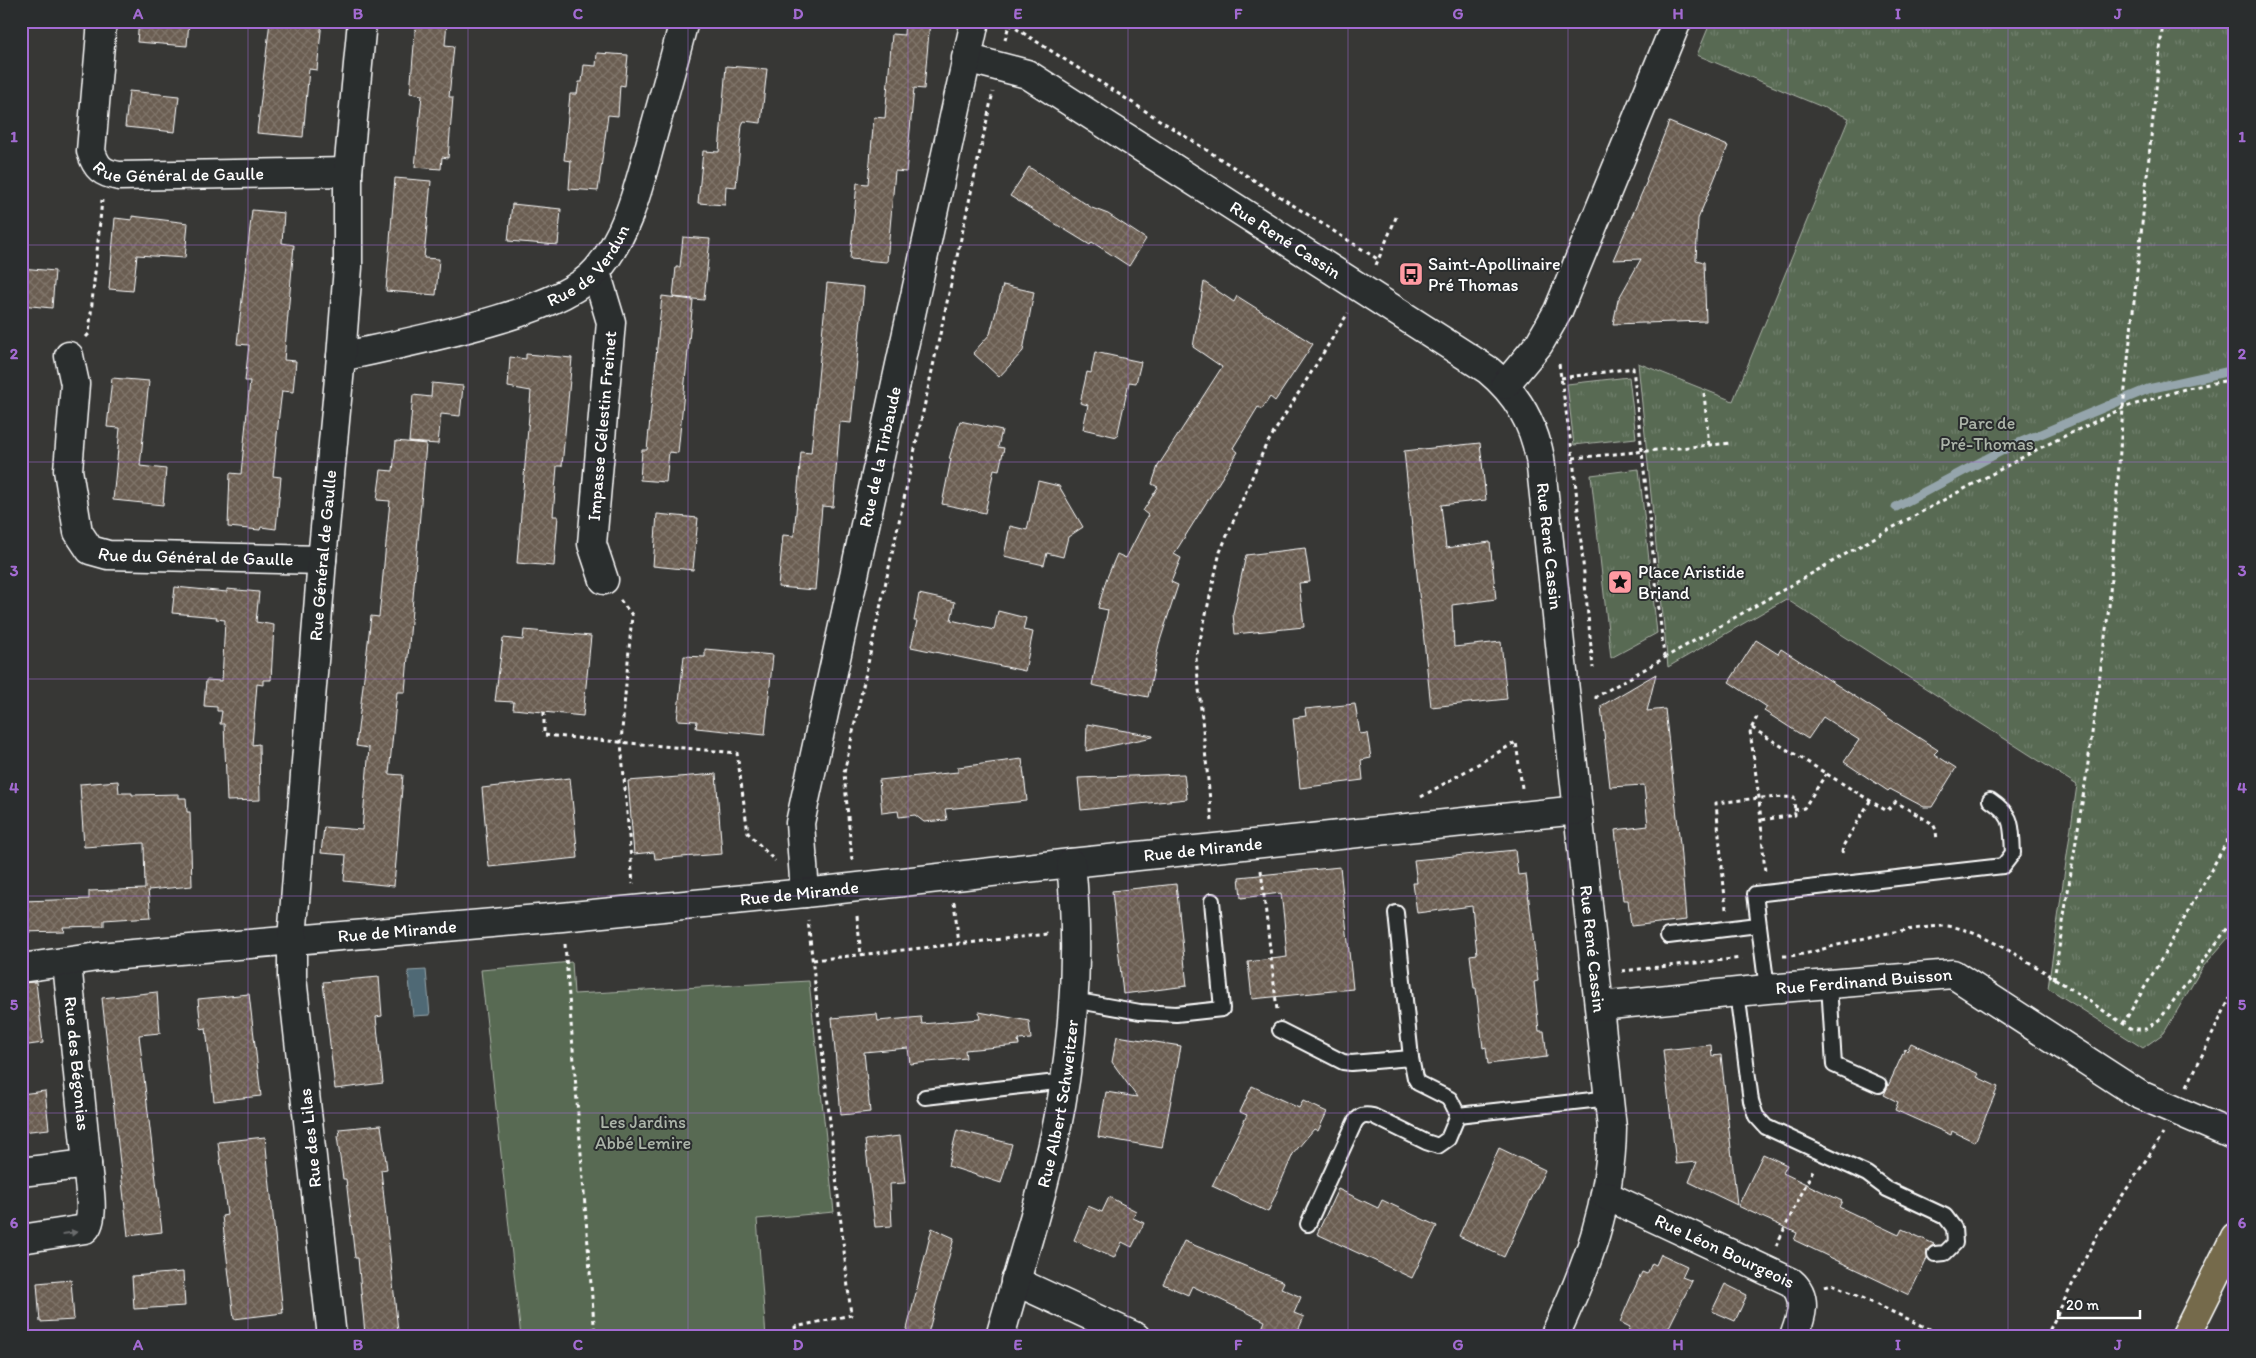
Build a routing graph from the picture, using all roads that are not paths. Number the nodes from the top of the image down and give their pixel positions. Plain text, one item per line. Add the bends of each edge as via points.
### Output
1 (102, 21) edge
2 (362, 21) edge
3 (684, 21) edge
4 (975, 21) edge
5 (1677, 21) edge
6 (966, 58) junction
7 (348, 172) junction
8 (596, 272) junction
9 (69, 356) road end
10 (341, 357) junction
11 (1505, 384) junction
12 (322, 560) junction
13 (604, 580) road end
14 (1990, 800) dead end
15 (1578, 810) junction
16 (1071, 863) junction
17 (805, 893) junction
18 (1212, 901) dead end
19 (1396, 913) dead end
20 (1758, 925) junction
21 (1668, 936) dead end
22 (292, 938) junction
23 (68, 962) junction
24 (21, 968) edge
25 (1829, 984) junction
26 (1767, 989) junction
27 (1738, 992) junction
28 (1073, 1000) junction
29 (1600, 1006) junction
30 (1280, 1030) road end
31 (1411, 1058) junction
32 (1065, 1081) junction
33 (1879, 1085) dead end
34 (925, 1097) dead end
35 (1610, 1098) junction
36 (1458, 1115) junction
37 (2235, 1136) edge
38 (87, 1164) junction
39 (21, 1172) edge
40 (1606, 1196) junction
41 (1308, 1224) dead end
42 (2235, 1237) edge
43 (21, 1239) edge
44 (1935, 1254) dead end
45 (1016, 1281) junction
46 (332, 1337) edge
47 (1000, 1337) edge
48 (1136, 1337) edge
49 (1554, 1337) edge
50 (1794, 1337) edge
51 (2185, 1337) edge

1 - 7 street, Rue Général de Gaulle via 91,151 95,164 104,174
2 - 7 street, Rue Général de Gaulle
3 - 8 street, Rue de Verdun via 633,207
4 - 6 street, Rue de la Tirbaude
5 - 11 street via 1558,312 1539,344
6 - 11 street, Rue René Cassin via 1027,74 1364,289
6 - 17 street, Rue de la Tirbaude via 800,823
7 - 10 street, Rue Général de Gaulle via 348,267
8 - 10 street, Rue de Verdun via 562,296 522,312
8 - 13 street, Impasse Célestin Freinet via 611,322 592,544
9 - 12 street, Rue du Général de Gaulle via 75,384 68,470 78,532 90,550 108,554
10 - 12 street, Rue Général de Gaulle
11 - 15 street, Rue René Cassin via 1526,414 1535,434 1540,458
12 - 22 street, Rue Général de Gaulle
14 - 20 lane via 2011,818 2013,853 2003,866 1756,894
15 - 16 street, Rue de Mirande
15 - 29 street, Rue René Cassin
16 - 17 street, Rue de Mirande
16 - 28 street, Rue Albert Schweitzer via 1075,931
17 - 22 street, Rue de Mirande via 562,917
18 - 28 lane via 1222,1008 1176,1014 1140,1012
19 - 31 lane
20 - 21 lane
20 - 26 lane
22 - 23 street, Rue de Mirande
22 - 46 street, Rue des Lilas via 292,977
23 - 24 street, Rue de Mirande
23 - 38 street, Rue des Bégonias
25 - 26 street, Rue Ferdinand Buisson
25 - 33 lane via 1834,1066
25 - 37 street, Rue Ferdinand Buisson via 1953,974 2138,1094
26 - 27 street, Rue Ferdinand Buisson
27 - 29 street, Rue Ferdinand Buisson
27 - 44 lane via 1751,1101 1756,1116 1766,1127 1867,1174 1887,1189 1946,1216 1954,1228 1956,1242 1945,1253
28 - 32 street, Rue Albert Schweitzer
29 - 35 street, Rue René Cassin
30 - 31 lane via 1343,1062
31 - 36 lane via 1418,1083 1450,1099
32 - 34 lane
32 - 45 street, Rue Albert Schweitzer via 1041,1195
35 - 36 lane
35 - 40 street, Rue René Cassin via 1611,1160
36 - 41 lane via 1448,1139 1438,1146 1372,1116 1359,1117
38 - 39 street
43 -> 38 street, Rue des Bégonias via 79,1232 88,1226 91,1212
40 - 49 street, Rue René Cassin via 1595,1240
40 - 50 street, Rue Léon Bourgeois via 1790,1282 1800,1293 1801,1316
42 - 51 highway
45 - 47 street, Rue Albert Schweitzer
45 - 48 street

